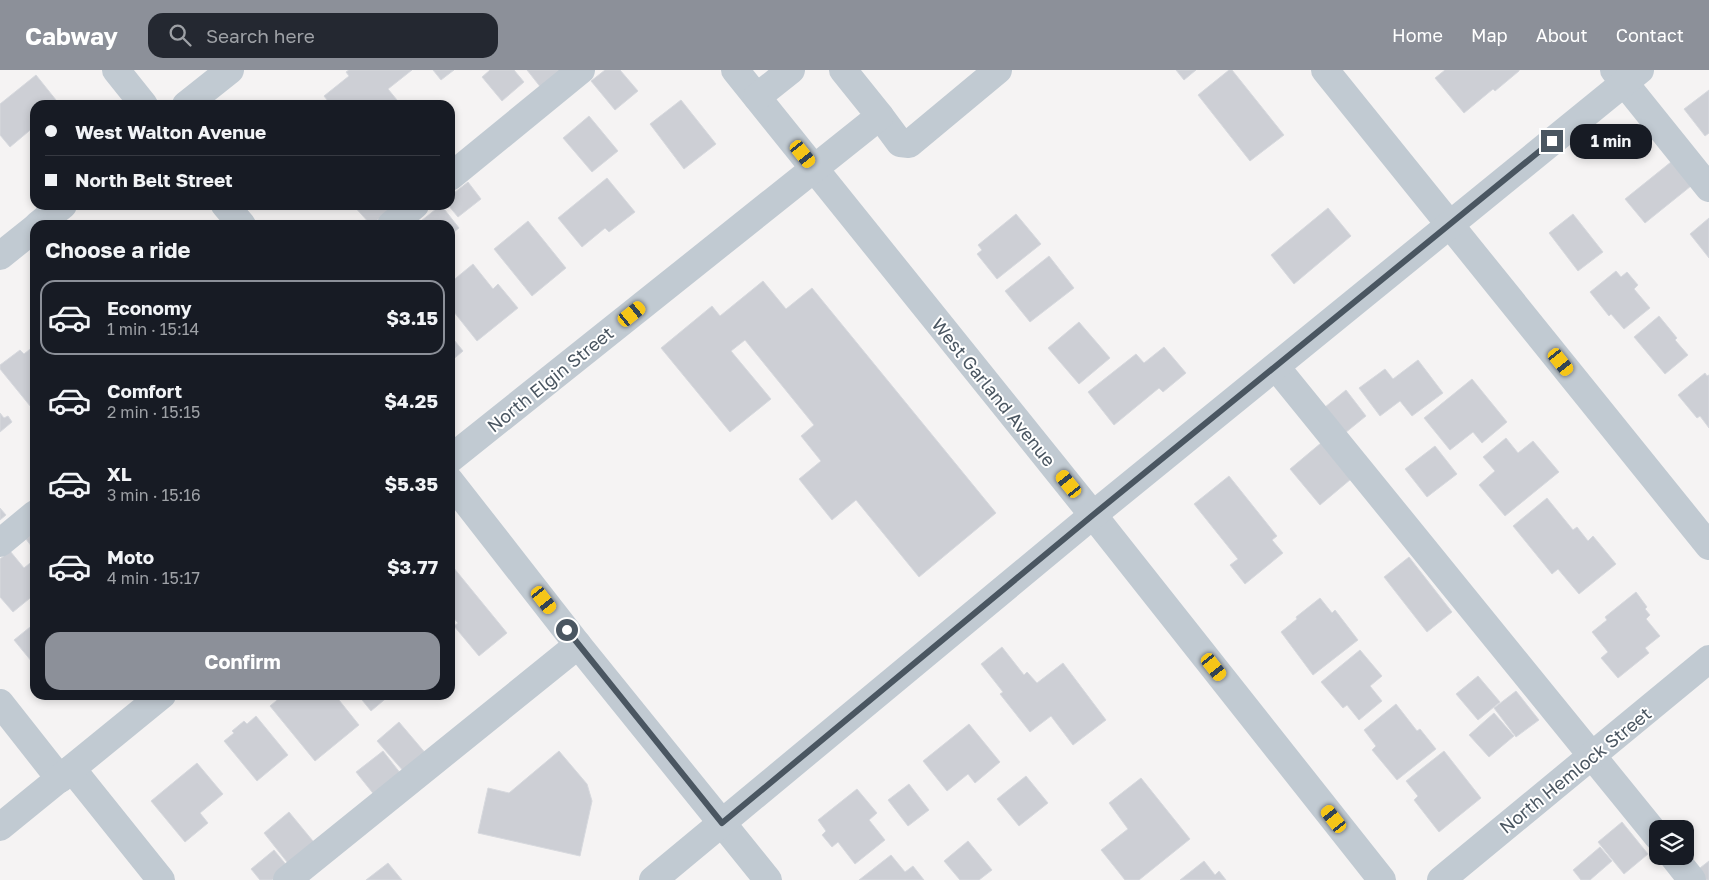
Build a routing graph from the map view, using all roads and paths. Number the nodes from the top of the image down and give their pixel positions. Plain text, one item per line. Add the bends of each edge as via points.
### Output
1 (116, 70) edge
2 (230, 70) edge
3 (582, 70) edge
4 (735, 70) edge
5 (791, 70) edge
6 (998, 70) edge
7 (1325, 70) edge
8 (855, 74) edge
9 (1626, 74) edge
10 (757, 97) junction
11 (140, 100) edge
12 (192, 100) edge
13 (880, 116) junction
14 (814, 168) junction
15 (455, 173) edge
16 (1709, 188) edge
17 (57, 210) edge
18 (229, 210) edge
19 (409, 210) edge
20 (44, 220) edge
21 (238, 220) edge
22 (397, 220) edge
23 (1450, 223) junction
24 (30, 232) edge
25 (0, 256) edge
26 (1276, 367) junction
27 (455, 455) edge
28 (455, 487) edge
29 (1093, 515) junction
30 (30, 518) edge
31 (0, 543) edge
32 (1709, 546) edge
33 (578, 645) junction
34 (1709, 659) edge
35 (156, 700) edge
36 (0, 703) edge
37 (1592, 756) junction
38 (66, 774) junction
39 (722, 823) junction
40 (1649, 826) edge
41 (0, 827) edge
42 (1680, 865) edge
43 (161, 880) edge
44 (287, 880) edge
45 (653, 880) edge
46 (768, 880) edge
47 (1382, 880) edge
48 (1441, 880) edge
49 (1692, 880) edge

1 - 11 street
2 - 12 street
3 - 15 street
4 - 10 street, West Garland Avenue
5 - 10 street
6 - 13 street via 909,144 900,143
7 - 23 street
8 - 13 street
9 - 16 street
9 - 23 street
10 - 14 street, West Garland Avenue
13 - 14 street, North Elgin Street
14 - 27 street, North Elgin Street
14 - 29 street, West Garland Avenue
17 - 20 street
18 - 21 street
19 - 22 street
23 - 26 street
23 - 32 street
24 - 25 street
26 - 29 street
26 - 37 street
28 - 33 street
29 - 39 street
29 - 47 street, West Garland Avenue
30 - 31 street
33 - 39 street
33 - 44 street
34 - 37 street, North Hemlock Street
35 - 38 street
36 - 38 street
37 - 40 street
37 - 48 street, North Hemlock Street
38 - 41 street
38 - 43 street
39 - 45 street
39 - 46 street
42 - 49 street

